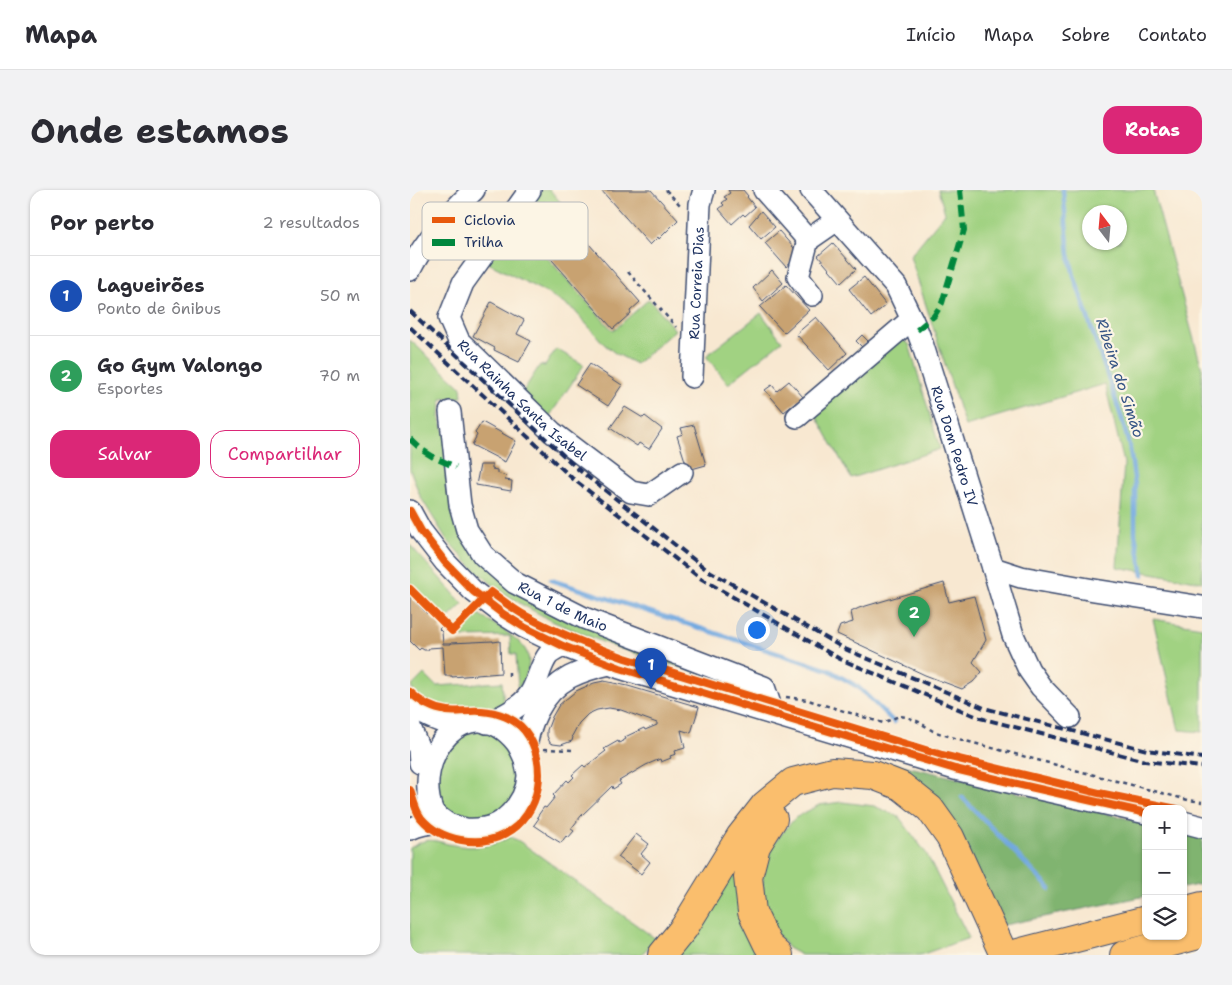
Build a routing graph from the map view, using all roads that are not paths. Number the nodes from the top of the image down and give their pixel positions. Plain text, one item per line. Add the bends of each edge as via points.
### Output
1 (474, 190) edge
2 (530, 190) edge
3 (704, 190) edge
4 (764, 190) edge
5 (811, 190) edge
6 (461, 202) edge
7 (521, 202) edge
8 (837, 220) junction
9 (808, 240) junction
10 (422, 252) edge
11 (480, 260) edge
12 (413, 265) edge
13 (812, 295) dead end
14 (912, 319) junction
15 (692, 378) dead end
16 (450, 412) dead end
17 (797, 417) dead end
18 (682, 472) dead end
19 (410, 510) edge
20 (993, 568) junction
21 (1202, 607) edge
22 (534, 632) junction
23 (563, 646) junction
24 (610, 664) junction
25 (541, 669) junction
26 (557, 685) junction
27 (410, 704) edge
28 (778, 705) junction
29 (1070, 717) dead end
30 (488, 723) junction
31 (453, 725) junction
32 (410, 727) edge
33 (533, 754) junction
34 (420, 763) junction
35 (423, 797) junction
36 (1142, 812) edge
37 (1187, 823) edge
38 (448, 824) junction
39 (410, 827) edge
40 (1202, 827) edge
41 (1202, 906) edge
42 (1187, 910) edge
43 (1142, 921) edge
44 (1202, 934) edge
45 (662, 955) edge
46 (779, 955) edge
47 (988, 955) edge
48 (1004, 955) edge
49 (1010, 955) edge
50 (1124, 955) edge

1 - 6 street
2 - 7 street, Rua Rainha Santa Isabel
3 - 15 street, Rua Correia Dias via 700,204
4 - 9 street
5 - 8 street, Rua Dom Pedro IV
8 - 9 street
8 - 14 street, Rua Dom Pedro IV via 896,286
9 - 13 street via 798,277
10 - 12 street
11 - 18 street, Rua Rainha Santa Isabel via 463,283 449,318 459,341 552,432 631,492 649,495
14 - 17 street
14 - 20 street, Rua Dom Pedro IV
16 - 28 street, Rua 1 de Maio via 460,505 467,530 483,555 515,583 584,618 764,686
19 - 22 street via 421,532 473,591
20 - 21 street via 1021,577
20 - 29 street, Rua Dom Pedro IV via 1012,635 1029,670
22 - 23 street
22 - 25 street via 542,655
23 - 24 street
23 - 25 street via 549,655
23 - 26 street via 562,674
24 - 26 street via 588,669
24 - 28 street
25 - 30 street via 529,695 504,716
26 - 33 street via 533,718 528,737
27 - 31 street via 436,720
28 - 36 street via 834,733 955,769
30 - 31 street via 470,721
30 - 33 street via 503,730
31 - 34 street via 438,734
32 - 34 street via 419,749
33 - 38 street via 524,795 515,810 484,829 465,829
34 - 35 street
35 - 38 street via 433,812
35 - 39 street
37 - 40 street
38 - 39 street
41 - 42 highway
43 - 49 highway
44 - 50 highway
45 - 48 highway via 684,928 740,837 764,805 793,782 832,772 873,775 902,786 930,810 950,837
46 - 47 highway via 768,945 752,912 748,877 756,846 774,817 801,800 836,788 867,789 884,795 916,818 938,845

